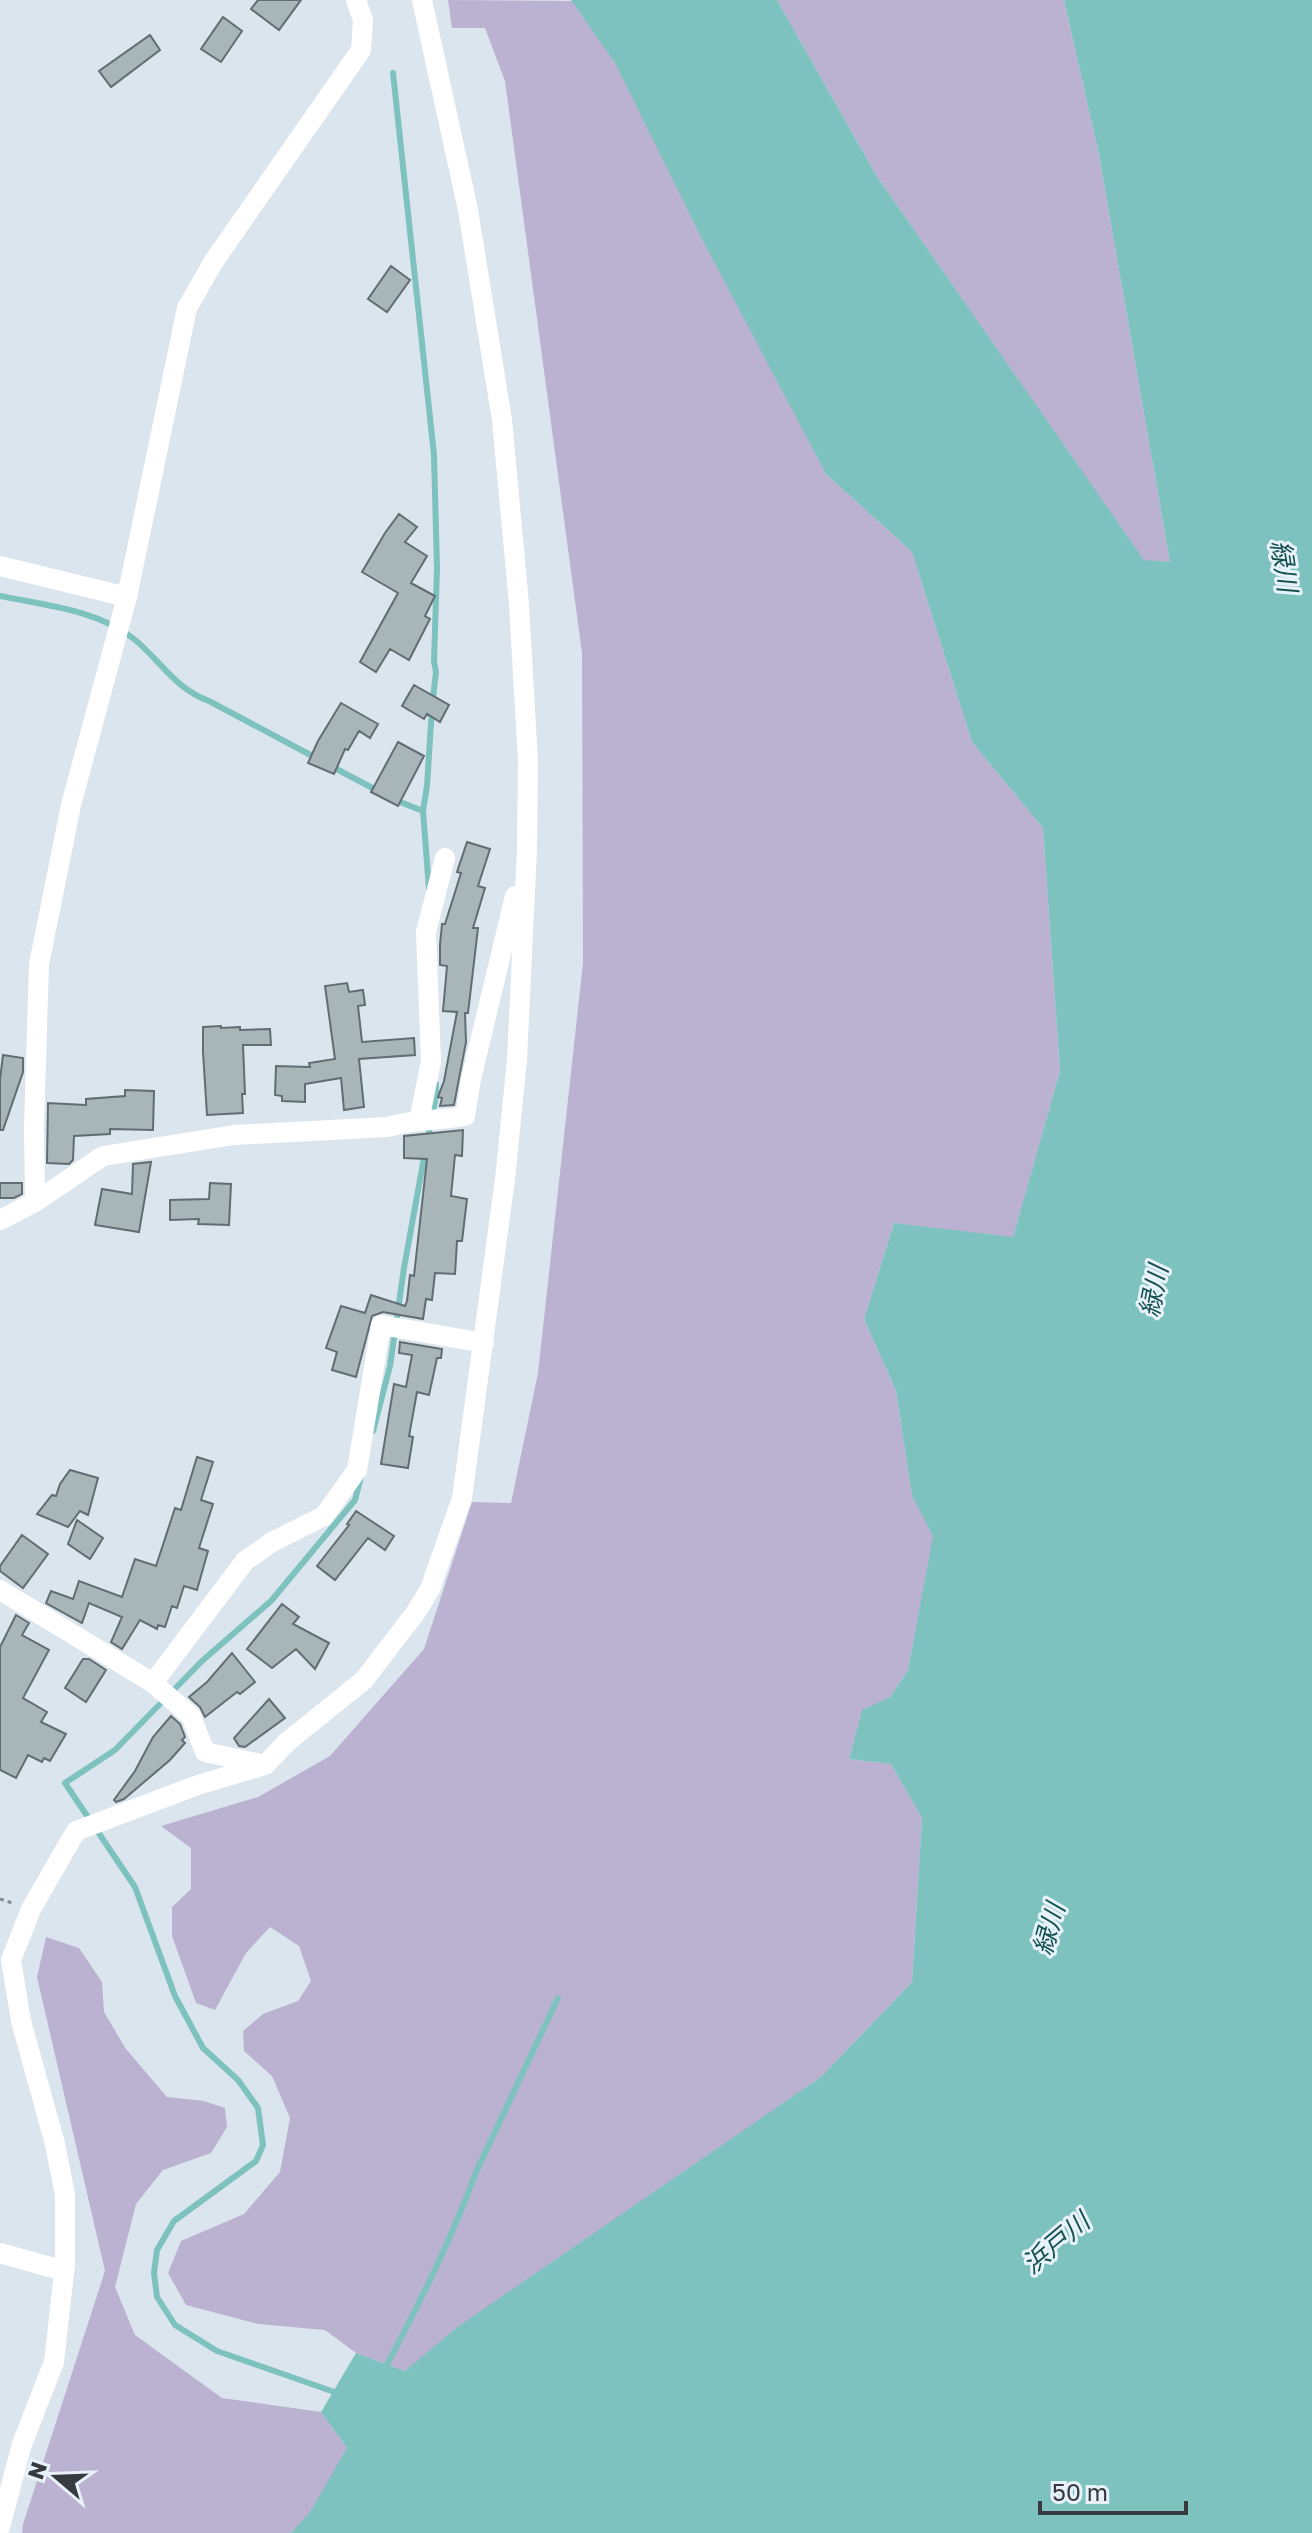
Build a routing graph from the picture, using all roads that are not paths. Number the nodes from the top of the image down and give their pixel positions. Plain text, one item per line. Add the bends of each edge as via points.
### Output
1 (356, 0) edge
2 (422, 0) edge
3 (0, 566) edge
4 (127, 597) junction
5 (527, 849) junction
6 (445, 858) dead end
7 (419, 1121) junction
8 (35, 1202) junction
9 (0, 1220) edge
10 (484, 1343) junction
11 (0, 1590) edge
12 (153, 1683) junction
13 (265, 1765) junction
14 (0, 2253) edge
15 (64, 2271) junction
16 (0, 2527) edge

1 - 4 street via 363,20 361,50 187,308
2 - 5 street via 468,210 502,420 520,620
3 - 4 street
4 - 8 street via 71,805 39,964
5 - 7 street via 465,1116
5 - 10 street via 517,1060
6 - 7 street via 426,932 431,1062
7 - 8 street via 234,1135 103,1156
8 - 9 street
10 - 12 street via 381,1325 357,1470 324,1516 245,1561
10 - 13 street via 462,1498 430,1589 364,1680
11 - 12 street
12 - 13 street via 191,1716 205,1752
13 - 15 street via 76,1831 31,1909 11,1960 65,2195
14 - 15 street
15 - 16 street via 54,2362 22,2444

